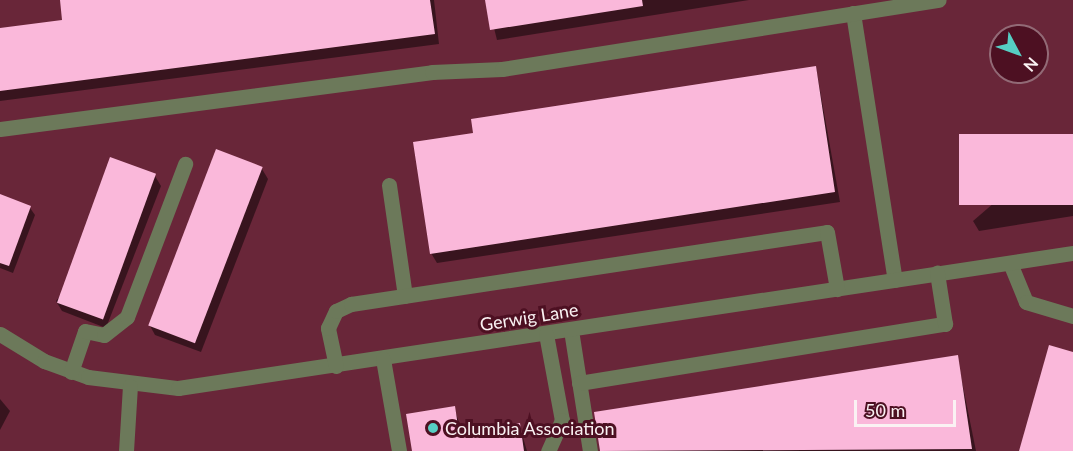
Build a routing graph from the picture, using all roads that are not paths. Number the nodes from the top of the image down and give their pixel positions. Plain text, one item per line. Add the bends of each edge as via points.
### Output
1 (939, 0) edge
2 (853, 13) junction
3 (0, 129) edge
4 (185, 164) dead end
5 (389, 185) dead end
6 (1073, 253) edge
7 (1010, 263) junction
8 (937, 273) junction
9 (895, 280) junction
10 (837, 289) junction
11 (405, 296) junction
12 (1073, 316) edge
13 (571, 330) junction
14 (0, 334) edge
15 (546, 334) junction
16 (383, 359) junction
17 (336, 366) junction
18 (71, 372) junction
19 (579, 383) junction
20 (130, 386) junction
21 (126, 451) edge
22 (399, 451) edge
23 (548, 451) edge
24 (590, 451) edge

1 - 2 street
2 - 3 street via 502,69 432,72
2 - 9 street
4 - 18 street via 126,317 104,335 85,331
5 - 11 street
6 - 7 street, Gerwig Lane
7 - 8 street, Gerwig Lane
7 - 12 street via 1026,302
8 - 9 street, Gerwig Lane
8 - 19 street via 945,324
9 - 10 street, Gerwig Lane
10 - 11 street via 827,232
10 - 13 street, Gerwig Lane
11 - 17 street via 336,311 328,328
13 - 15 street, Gerwig Lane
13 - 19 street
14 - 18 street, Gerwig Lane
15 - 16 street, Gerwig Lane
15 - 23 street via 562,420
16 - 17 street, Gerwig Lane
16 - 22 street
17 - 20 street, Gerwig Lane via 208,386
18 - 20 street, Gerwig Lane
19 - 24 street
20 - 21 street

